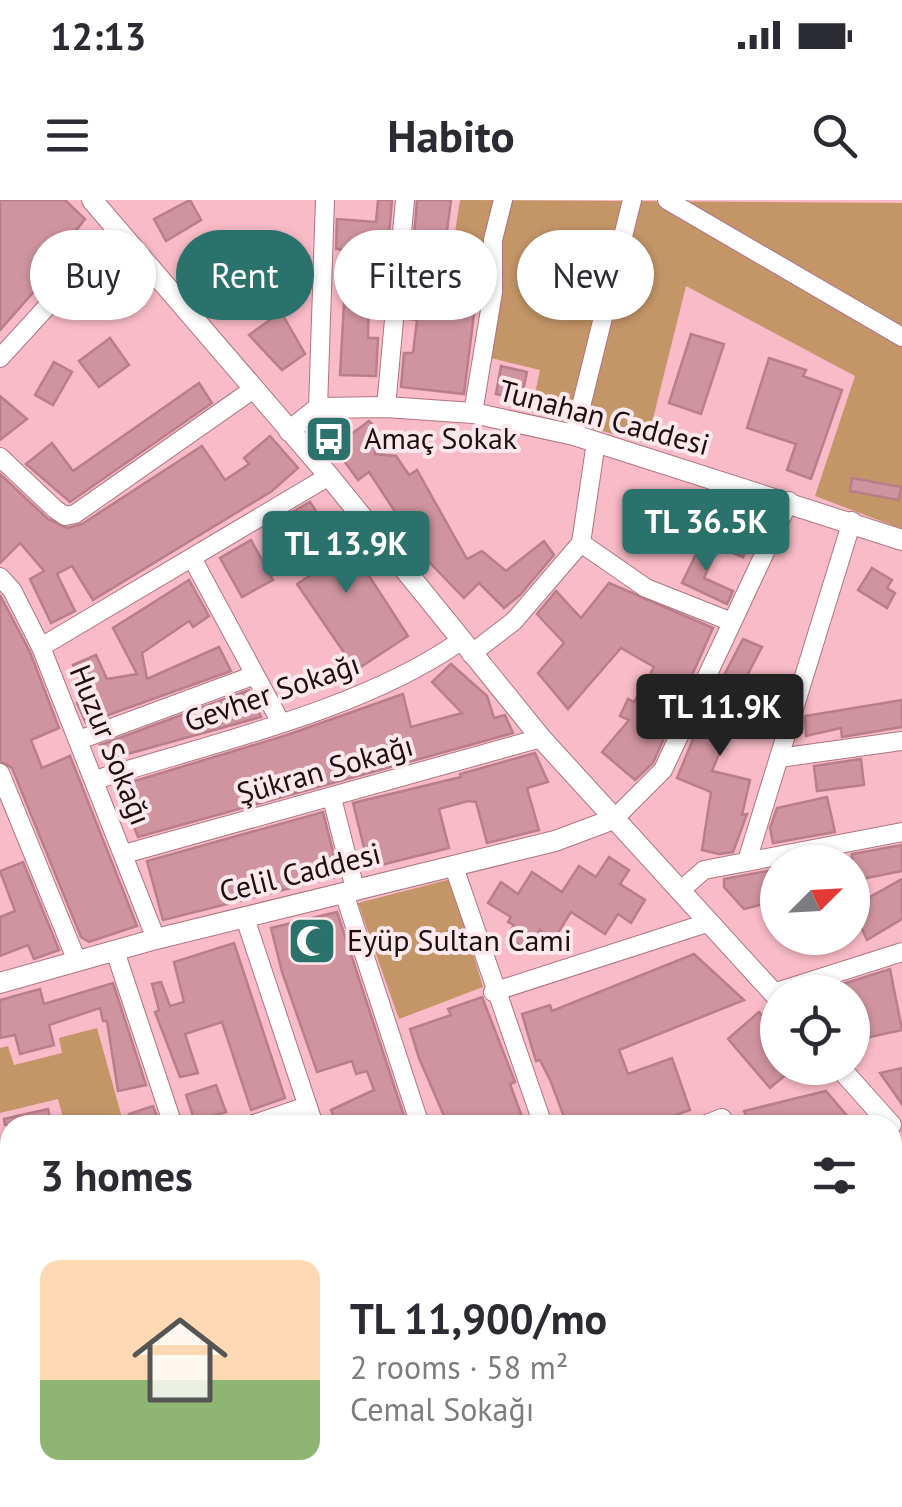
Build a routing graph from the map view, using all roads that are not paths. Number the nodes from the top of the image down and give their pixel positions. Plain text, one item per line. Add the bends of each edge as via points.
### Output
1 (92, 200) edge
2 (325, 200) edge
3 (405, 200) edge
4 (504, 200) edge
5 (632, 200) edge
6 (667, 200) edge
7 (117, 230) edge
8 (156, 276) edge
9 (35, 320) edge
10 (902, 337) edge
11 (0, 358) edge
12 (252, 390) junction
13 (386, 406) junction
14 (318, 408) junction
15 (473, 413) junction
16 (289, 431) junction
17 (574, 435) junction
18 (596, 442) junction
19 (0, 457) edge
20 (329, 476) junction
21 (788, 501) junction
22 (852, 521) junction
23 (902, 540) edge
24 (581, 544) junction
25 (192, 558) junction
26 (0, 577) edge
27 (732, 622) junction
28 (41, 647) junction
29 (465, 648) junction
30 (256, 675) junction
31 (280, 720) junction
32 (541, 738) junction
33 (78, 740) junction
34 (902, 741) edge
35 (780, 758) junction
36 (0, 773) edge
37 (95, 780) junction
38 (332, 798) junction
39 (614, 819) junction
40 (902, 832) edge
41 (124, 854) junction
42 (748, 861) junction
43 (454, 867) junction
44 (682, 889) junction
45 (350, 891) junction
46 (245, 918) junction
47 (710, 922) junction
48 (156, 939) junction
49 (114, 951) junction
50 (902, 952) edge
51 (77, 961) junction
52 (836, 975) edge
53 (760, 979) edge
54 (0, 983) edge
55 (493, 992) junction
56 (855, 1085) edge
57 (307, 1106) junction
58 (170, 1115) edge
59 (280, 1115) edge
60 (310, 1115) edge
61 (417, 1115) edge
62 (538, 1115) edge
63 (882, 1115) edge

1 - 7 street
2 - 14 street
3 - 13 street
4 - 15 street
5 - 17 street
6 - 10 street
8 - 12 street
9 - 11 street
12 - 16 street
12 - 19 street via 75,514 55,509
13 - 14 street, Tunahan Caddesi
13 - 15 street, Tunahan Caddesi
14 - 16 street
15 - 17 street, Tunahan Caddesi
16 - 20 street
17 - 18 street, Tunahan Caddesi
18 - 21 street, Tunahan Caddesi
18 - 24 street
20 - 25 street
20 - 29 street
21 - 22 street, Tunahan Caddesi
21 - 27 street
22 - 23 street, Tunahan Caddesi
22 - 35 street
24 - 27 street via 646,588
24 - 29 street, Gevher Sokağı via 514,621
25 - 28 street
25 - 30 street
26 - 28 street, Huzur Sokağı
27 - 39 street via 663,770
28 - 33 street, Huzur Sokağı
29 - 31 street, Gevher Sokağı
29 - 32 street
30 - 31 street
30 - 33 street
31 - 37 street, Gevher Sokağı
32 - 38 street, Şükran Sokağı
32 - 39 street
33 - 37 street, Huzur Sokağı
34 - 35 street
35 - 42 street
36 - 51 street
37 - 41 street, Huzur Sokağı
38 - 41 street, Şükran Sokağı
38 - 45 street
39 - 43 street, Celil Caddesi
39 - 44 street
40 - 42 street
41 - 48 street, Huzur Sokağı
42 - 44 street via 704,870
43 - 45 street, Celil Caddesi
43 - 55 street
44 - 47 street
45 - 46 street, Celil Caddesi
45 - 61 street
46 - 48 street, Celil Caddesi
46 - 57 street
47 - 53 street
47 - 55 street
48 - 49 street, Celil Caddesi
49 - 51 street, Celil Caddesi
49 - 58 street
50 - 52 street
51 - 54 street, Celil Caddesi
55 - 62 street
56 - 63 street
57 - 59 street
57 - 60 street

